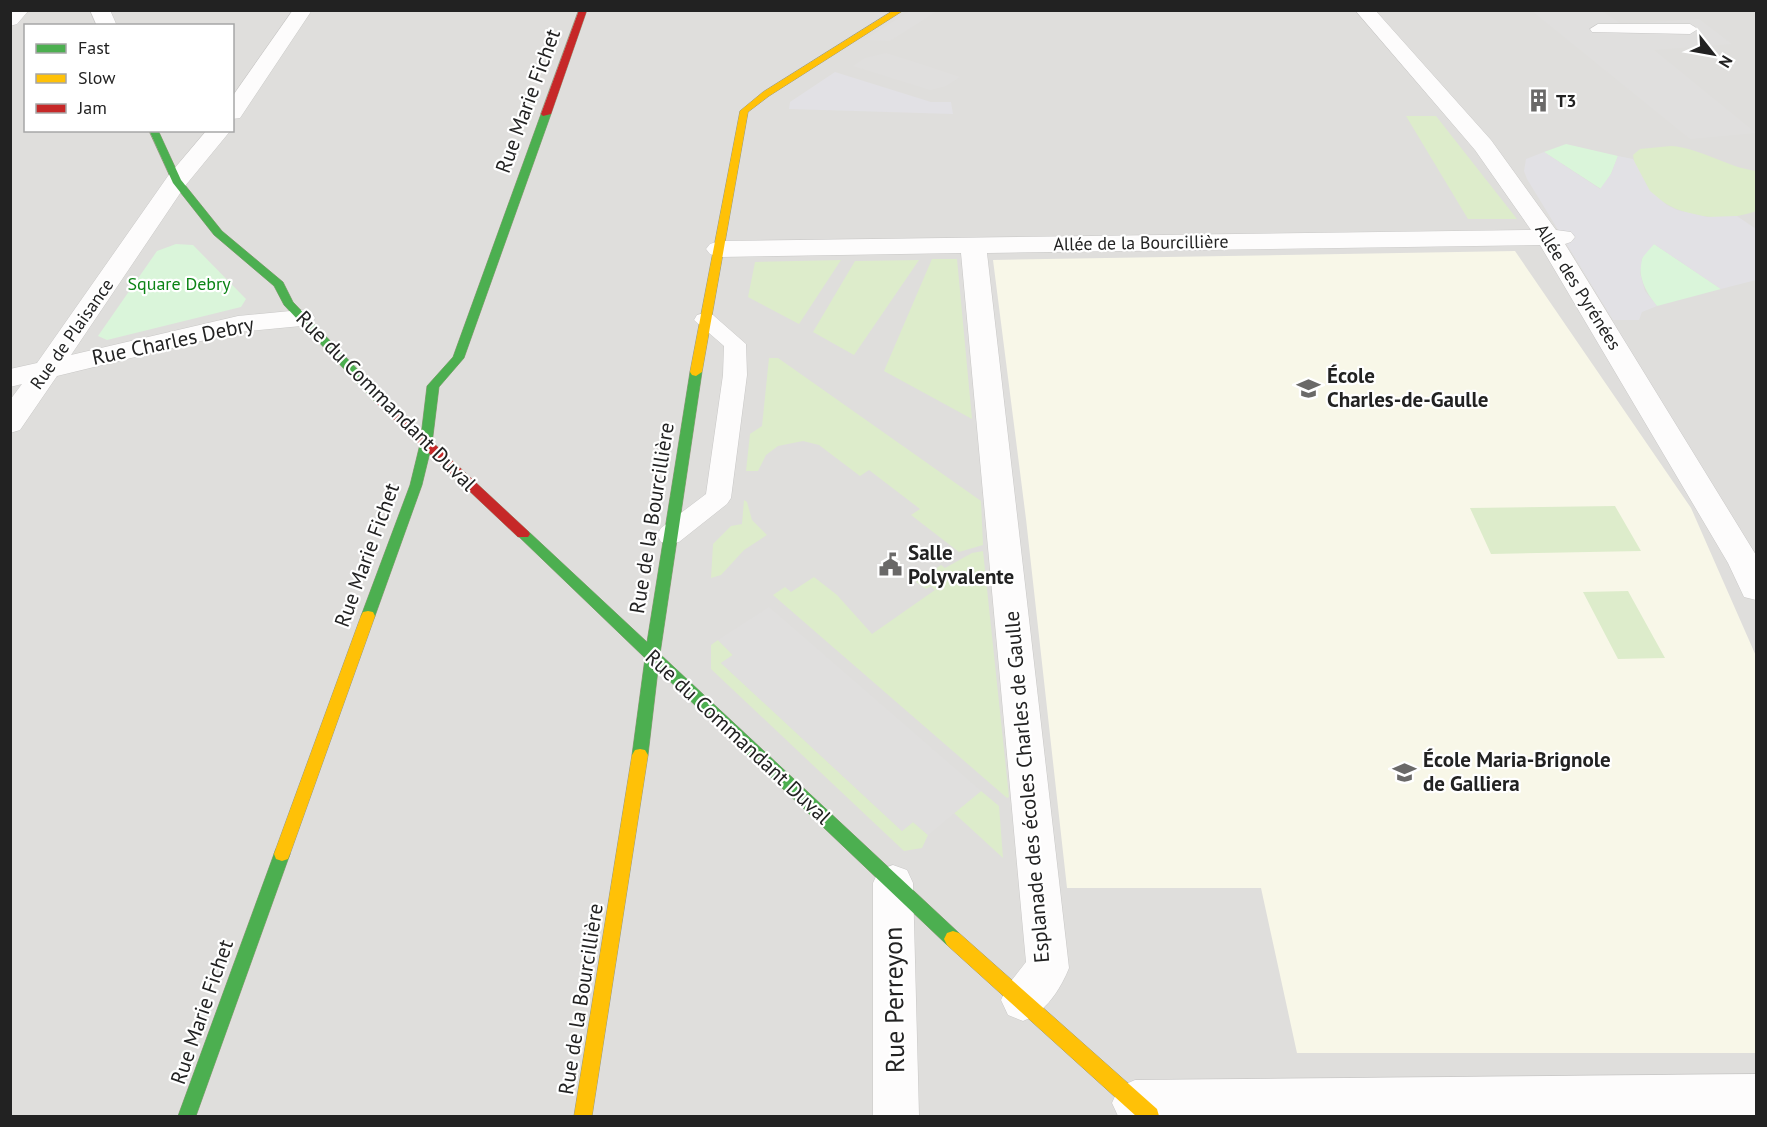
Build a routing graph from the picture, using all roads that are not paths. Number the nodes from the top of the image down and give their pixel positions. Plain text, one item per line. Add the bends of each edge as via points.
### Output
1 (20, 10) edge
2 (100, 10) edge
3 (303, 10) edge
4 (583, 10) edge
5 (1364, 10) edge
6 (889, 13) edge
7 (10, 20) edge
8 (106, 24) edge
9 (1598, 29) dead end
10 (1690, 29) dead end
11 (234, 110) edge
12 (154, 132) edge
13 (218, 132) edge
14 (176, 181) junction
15 (1556, 238) junction
16 (974, 245) junction
17 (719, 249) junction
18 (301, 318) junction
19 (705, 320) junction
20 (49, 368) junction
21 (10, 378) edge
22 (10, 423) edge
23 (426, 444) junction
24 (670, 535) junction
25 (1756, 588) edge
26 (653, 656) junction
27 (893, 883) junction
28 (1023, 1000) junction
29 (1756, 1097) edge
30 (1143, 1110) edge
31 (187, 1116) edge
32 (583, 1116) edge
33 (896, 1116) edge

1 - 7 street
2 - 8 street
3 - 11 street
4 - 23 street, Rue Marie Fichet via 458,358 434,386
5 - 15 street, Allée des Pyrénées via 1483,145
6 - 17 street, Rue de la Bourcillière via 744,111
9 - 10 lane
12 - 14 street, Rue du Commandant Duval
13 - 14 street, Rue de Plaisance
14 - 18 street, Rue du Commandant Duval via 218,233 279,284
14 - 20 street, Rue de Plaisance
15 - 16 street, Allée de la Bourcillière
15 - 25 street, Allée des Pyrénées
16 - 17 street, Allée de la Bourcillière
16 - 28 street, Esplanade des écoles Charles de Gaulle via 1048,968
17 - 19 street, Rue de la Bourcillière
18 - 20 street, Rue Charles Debry via 238,324
18 - 23 street, Rue du Commandant Duval
19 - 24 street, Rue de la Bourcillière
19 - 24 lane via 735,344 735,375 718,498
20 - 21 street, Rue Charles Debry
20 - 22 street, Rue de Plaisance
23 - 26 street, Rue du Commandant Duval
23 - 31 street, Rue Marie Fichet via 416,485
24 - 26 street, Rue de la Bourcillière
26 - 27 street, Rue du Commandant Duval
26 - 32 street, Rue de la Bourcillière via 636,789
27 - 28 street, Rue du Commandant Duval
27 - 33 street, Rue Perreyon
28 - 30 street, Rue du Commandant Duval
29 - 30 street

